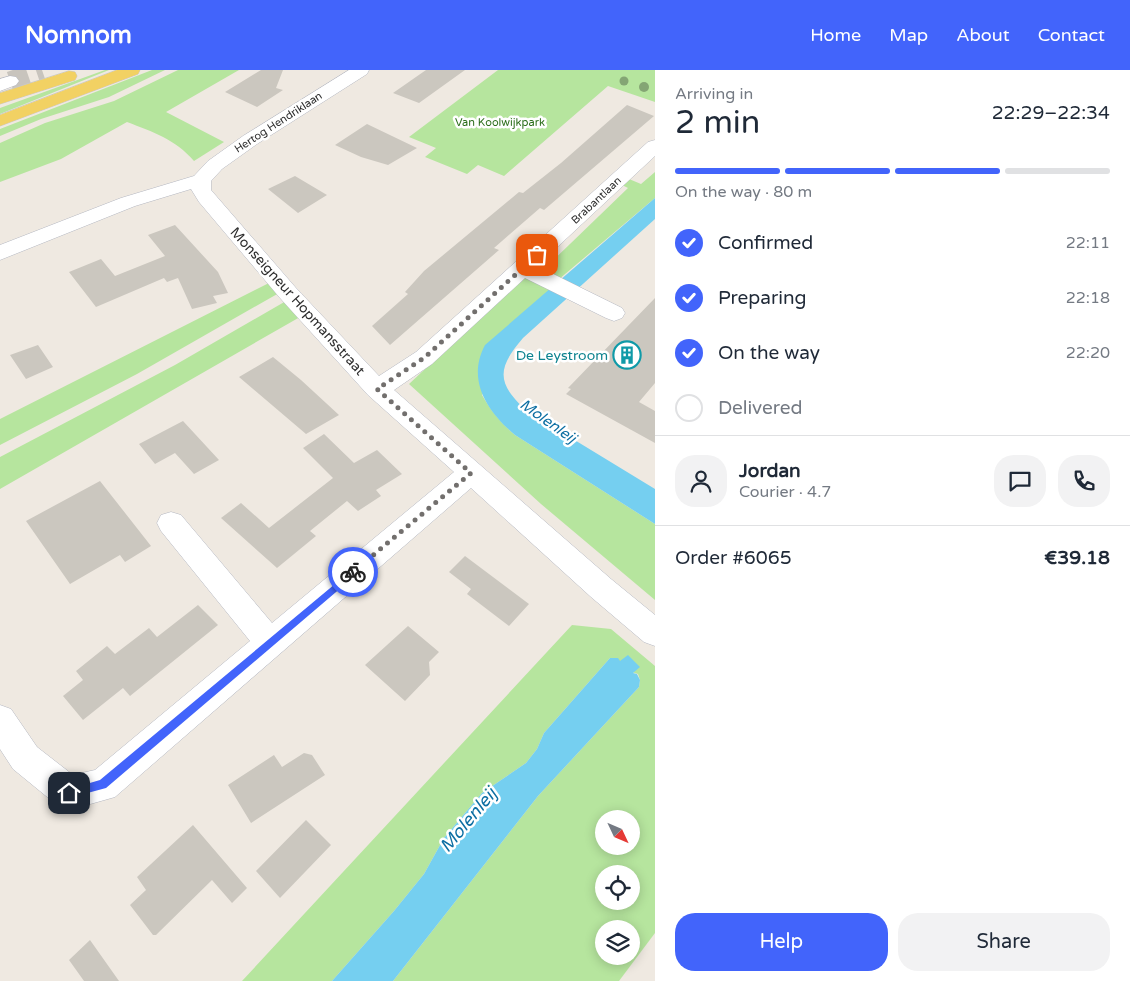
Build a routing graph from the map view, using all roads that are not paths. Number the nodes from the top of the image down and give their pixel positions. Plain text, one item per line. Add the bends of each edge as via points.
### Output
1 (85, 70) edge
2 (132, 70) edge
3 (361, 70) edge
4 (0, 99) edge
5 (0, 121) edge
6 (655, 146) edge
7 (201, 180) junction
8 (0, 253) edge
9 (523, 268) junction
10 (614, 313) dead end
11 (377, 389) junction
12 (471, 473) junction
13 (171, 524) dead end
14 (655, 633) edge
15 (270, 642) junction
16 (0, 720) edge

1 - 4 main road
2 - 5 main road
3 - 7 street, Hertog Hendriklaan via 215,164
6 - 9 street, Brabantlaan
7 - 8 street via 128,202
7 - 11 street, Monseigneur Hopmansstraat via 201,190 206,198
9 - 10 street
9 - 11 street, Brabantlaan via 424,358
11 - 12 street, Monseigneur Hopmansstraat
12 - 14 street, Monseigneur Hopmansstraat
12 - 15 street
13 - 15 street
15 - 16 street via 103,785 69,793 25,758

